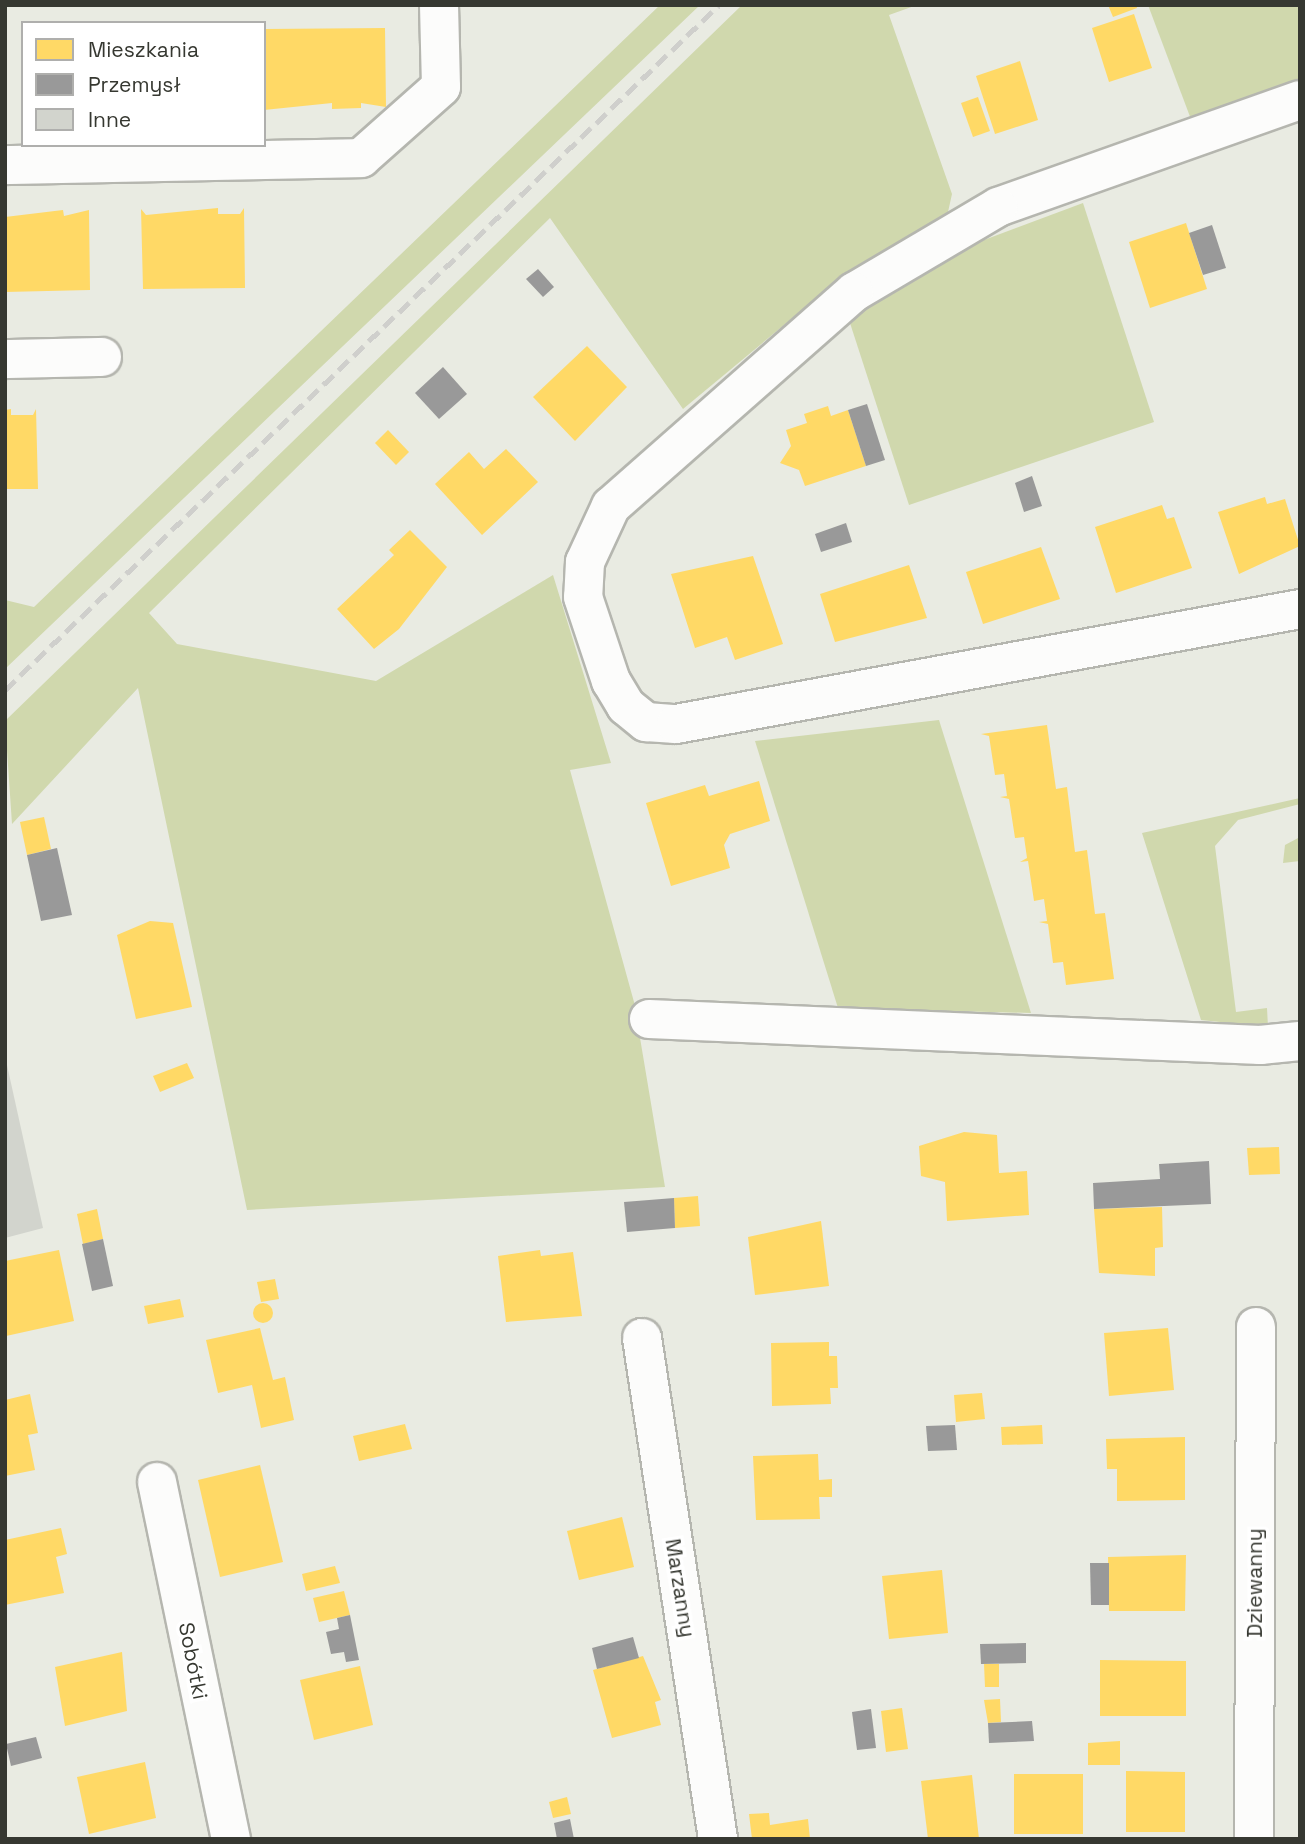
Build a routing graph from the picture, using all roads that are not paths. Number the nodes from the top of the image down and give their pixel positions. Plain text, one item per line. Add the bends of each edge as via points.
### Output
1 (439, 5) edge
2 (1300, 100) edge
3 (5, 165) edge
4 (102, 357) dead end
5 (5, 359) edge
6 (1300, 609) edge
7 (649, 1019) dead end
8 (1300, 1041) edge
9 (1256, 1327) dead end
10 (642, 1338) dead end
11 (157, 1482) dead end
12 (230, 1839) edge
13 (718, 1839) edge
14 (1254, 1839) edge

1 - 3 street via 441,87 361,158
2 - 6 street via 998,207 854,292 611,506 584,562 583,597 611,681 626,706 646,722 676,724
4 - 5 street
7 - 8 street via 1260,1045
9 - 14 street, Dziewanny
10 - 13 street, Marzanny
11 - 12 street, Sobótki

